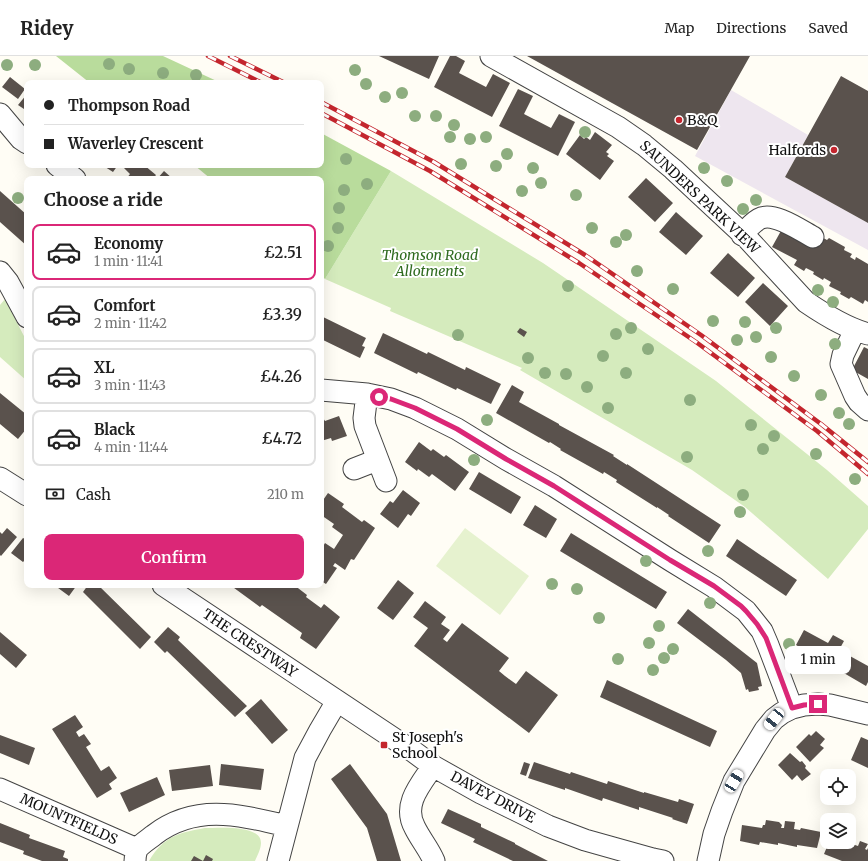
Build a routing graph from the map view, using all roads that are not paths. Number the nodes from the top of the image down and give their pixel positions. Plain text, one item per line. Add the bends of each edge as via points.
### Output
1 (491, 56) edge
2 (0, 114) edge
3 (24, 141) edge
4 (61, 168) edge
5 (71, 176) edge
6 (742, 234) junction
7 (814, 238) dead end
8 (0, 272) edge
9 (24, 311) edge
10 (862, 332) edge
11 (324, 390) edge
12 (367, 394) junction
13 (868, 410) edge
14 (377, 460) junction
15 (354, 469) dead end
16 (0, 478) edge
17 (386, 481) dead end
18 (24, 494) edge
19 (167, 588) edge
20 (337, 701) junction
21 (792, 708) junction
22 (868, 714) edge
23 (433, 766) junction
24 (0, 789) edge
25 (287, 826) junction
26 (136, 855) edge
27 (278, 861) edge
28 (434, 861) edge
29 (663, 861) edge
30 (708, 861) edge

1 - 6 street, SAUNDERS PARK VIEW via 631,135 674,169
2 - 3 street
4 - 5 street
6 - 7 street via 759,219 770,217
6 - 10 street, SAUNDERS PARK VIEW via 806,302
8 - 9 street
10 - 13 street, SAUNDERS PARK VIEW via 843,355 841,364 855,396
11 - 12 street
12 - 14 street via 364,422
12 - 21 street via 415,408 457,429 714,586 741,606 766,638
14 - 15 street
14 - 17 street
16 - 18 street
19 - 20 street, THE CRESTWAY
20 - 23 street, DAVEY DRIVE
20 - 25 street via 305,758
21 - 22 street via 818,704
21 - 30 street via 774,719 765,730 734,781 714,834
23 - 28 street via 416,792 410,810 414,827
23 - 29 street, DAVEY DRIVE via 548,826 585,840
24 - 26 street, MOUNTFIELDS
25 - 26 street via 253,818 204,815 184,819 165,827 150,838
25 - 27 street

